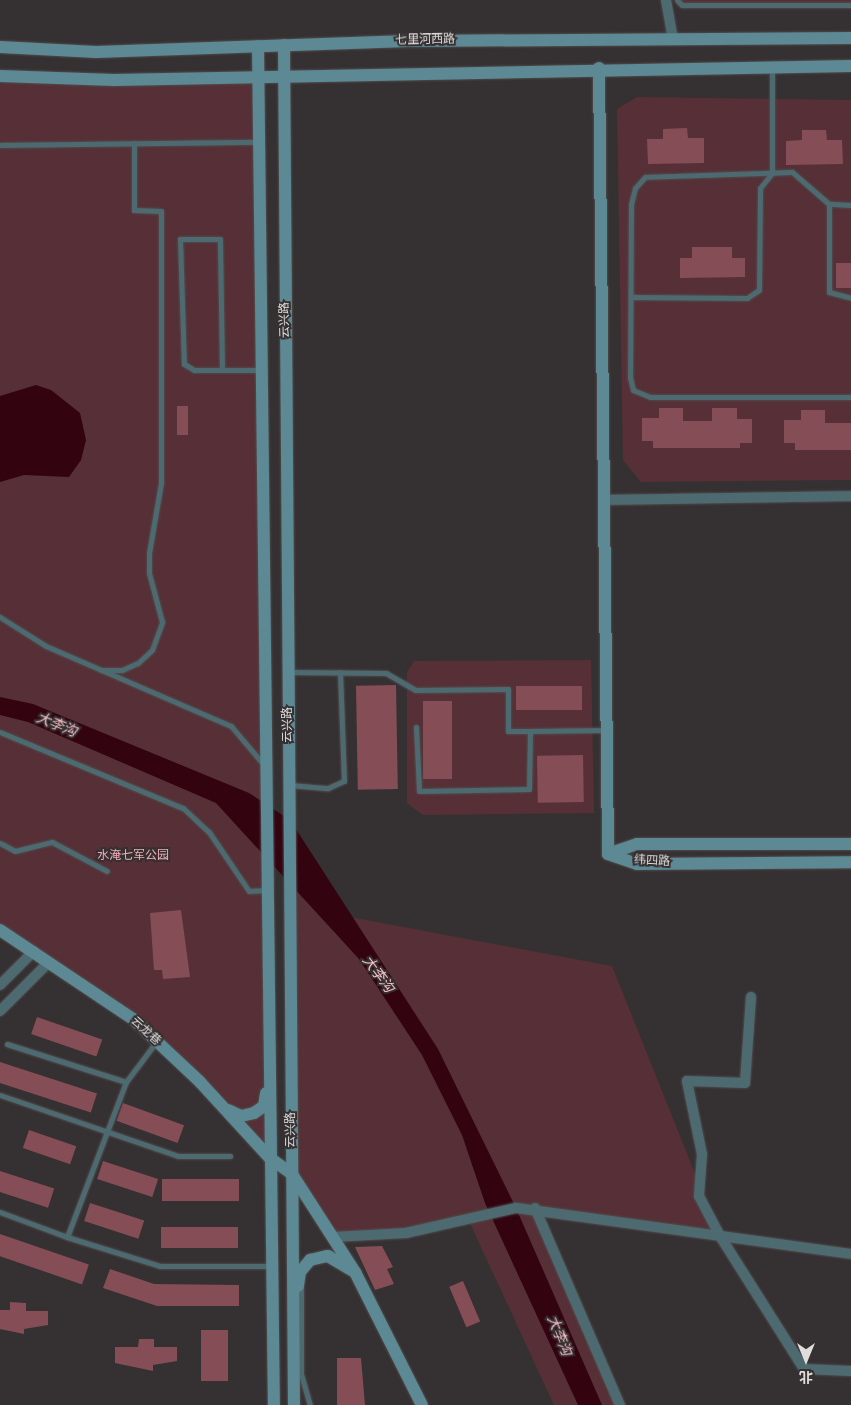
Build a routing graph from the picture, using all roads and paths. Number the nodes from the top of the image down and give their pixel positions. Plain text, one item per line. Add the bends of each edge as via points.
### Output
1 (666, 0) edge
2 (677, 0) edge
3 (851, 5) edge
4 (851, 38) edge
5 (673, 39) junction
6 (284, 45) junction
7 (258, 46) junction
8 (0, 47) edge
9 (772, 66) junction
10 (851, 66) edge
11 (599, 68) junction
12 (284, 74) junction
13 (258, 75) junction
14 (0, 76) edge
15 (259, 142) junction
16 (134, 143) junction
17 (0, 145) edge
18 (772, 173) junction
19 (829, 204) junction
20 (851, 204) edge
21 (631, 297) junction
22 (851, 298) edge
23 (222, 370) junction
24 (261, 370) junction
25 (851, 397) edge
26 (851, 496) edge
27 (605, 500) junction
28 (0, 617) edge
29 (101, 670) junction
30 (289, 672) junction
31 (340, 672) junction
32 (416, 727) dead end
33 (607, 730) junction
34 (530, 731) junction
35 (0, 732) edge
36 (266, 768) junction
37 (290, 785) junction
38 (0, 843) edge
39 (851, 844) edge
40 (608, 854) junction
41 (851, 862) edge
42 (107, 871) dead end
43 (267, 886) junction
44 (0, 930) edge
45 (34, 951) junction
46 (49, 962) junction
47 (0, 985) edge
48 (751, 997) dead end
49 (0, 1011) edge
50 (157, 1041) junction
51 (7, 1044) dead end
52 (269, 1081) junction
53 (126, 1082) junction
54 (0, 1094) edge
55 (224, 1108) junction
56 (107, 1131) junction
57 (230, 1156) dead end
58 (270, 1158) junction
59 (292, 1174) junction
60 (535, 1208) junction
61 (0, 1212) edge
62 (720, 1236) junction
63 (66, 1237) junction
64 (333, 1237) junction
65 (851, 1254) edge
66 (271, 1266) junction
67 (300, 1272) junction
68 (355, 1272) junction
69 (293, 1308) junction
70 (851, 1371) edge
71 (274, 1405) edge
72 (294, 1405) edge
73 (310, 1405) edge
74 (422, 1405) edge
75 (620, 1405) edge

1 - 5 street
2 - 3 lane via 682,5
4 - 5 street, 七里河西路
5 - 6 street, 七里河西路
6 - 7 street, 七里河西路
6 - 12 street, 云兴路
7 - 8 street, 七里河西路 via 96,52
7 - 13 street, 云兴路
9 - 10 street
9 - 11 street
9 - 18 lane
11 - 12 street
11 - 27 street
12 - 13 street
12 - 30 street, 云兴路
13 - 14 street via 114,80
13 - 15 street, 云兴路
15 - 16 lane
15 - 24 street, 云兴路
16 - 17 lane
16 - 29 lane via 134,210 161,211 161,483 149,553 149,573 162,622 152,650 138,663 122,670
18 - 19 lane via 792,172
18 - 21 lane via 645,177 635,188 631,204
18 - 21 lane via 760,188 759,290 748,298
19 - 20 lane
19 - 22 lane via 829,292
21 - 25 lane via 633,390 650,397
23 - 23 lane via 194,370 184,364 180,239 220,239
23 - 24 lane
24 - 36 street, 云兴路
26 - 27 street
27 - 33 street
28 - 29 lane via 46,646
29 - 36 lane via 231,726
30 - 31 lane
30 - 37 street, 云兴路
31 - 34 lane via 386,673 416,690 508,689 508,731
31 - 37 lane via 344,781 328,788
32 - 34 lane via 419,791 529,789
33 - 34 lane
33 - 40 street
35 - 43 lane via 184,808 209,832 249,891
36 - 43 street, 云兴路
37 - 59 street, 云兴路
38 - 42 lane via 15,851 52,842
39 - 40 street, 纬四路 via 637,844
40 - 41 street, 纬四路 via 637,864
43 - 52 street, 云兴路
44 - 45 street, 云龙巷
45 - 46 street, 云龙巷
45 - 47 street
46 - 49 street
46 - 50 street, 云龙巷
48 - 62 street via 745,1083 688,1081 702,1154 699,1196
50 - 53 lane
50 - 55 street, 云龙巷
51 - 53 lane
52 - 55 street via 264,1106 254,1113 241,1116
52 - 58 street, 云兴路
53 - 56 lane
54 - 56 lane
55 - 58 street, 云龙巷
56 - 57 lane via 178,1156
56 - 63 lane
58 - 59 street, 云龙巷
58 - 66 street, 云兴路
59 - 64 street
59 - 69 street, 云兴路
60 - 62 street
60 - 64 street via 468,1218 406,1233
60 - 75 street
61 - 63 lane
62 - 65 street
62 - 70 street via 804,1368
63 - 66 lane via 160,1266
64 - 68 street
66 - 71 street, 云兴路
67 - 68 street via 310,1260 328,1256
67 - 69 street
67 - 73 lane via 302,1374
68 - 74 street
69 - 72 street, 云兴路

